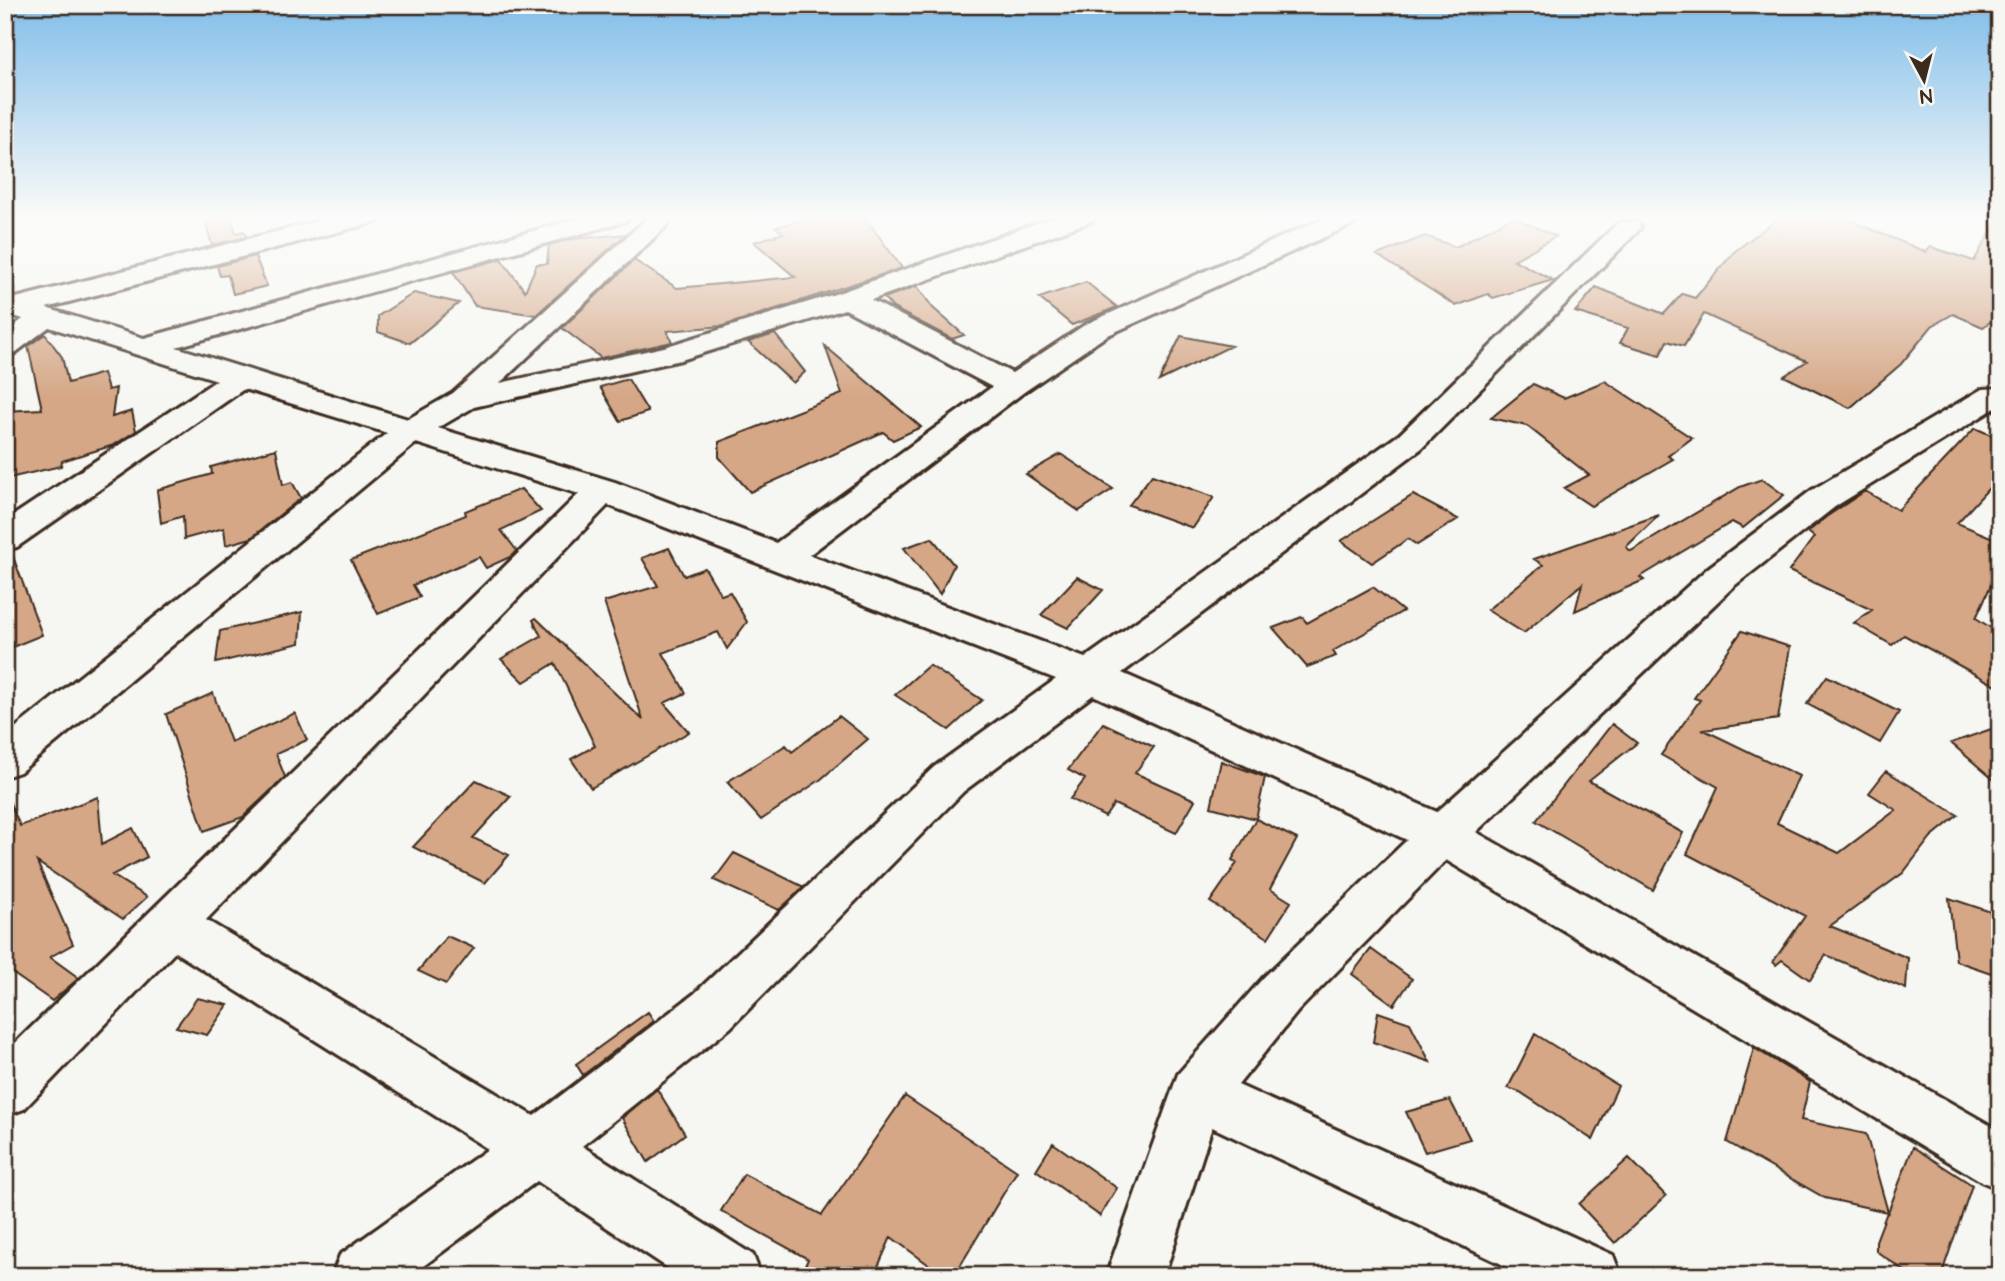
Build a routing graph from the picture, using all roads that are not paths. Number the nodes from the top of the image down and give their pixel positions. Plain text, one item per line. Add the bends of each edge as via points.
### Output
1 (128, 276) edge
2 (401, 276) edge
3 (600, 276) edge
4 (914, 276) edge
5 (1217, 276) edge
6 (1579, 276) edge
7 (848, 299) junction
8 (10, 305) edge
9 (45, 316) junction
10 (5, 347) edge
11 (144, 347) junction
12 (241, 377) junction
13 (1013, 386) junction
14 (1993, 396) dead end
15 (464, 400) junction
16 (411, 430) junction
17 (603, 490) junction
18 (5, 538) edge
19 (780, 558) junction
20 (1090, 676) junction
21 (5, 760) edge
22 (1442, 835) junction
23 (171, 924) junction
24 (5, 1090) edge
25 (1197, 1093) junction
26 (536, 1148) junction
27 (2000, 1162) edge
28 (361, 1276) edge
29 (732, 1276) edge
30 (1135, 1276) edge
31 (1592, 1276) edge

1 - 8 street
2 - 11 street
3 - 15 street
4 - 7 street
5 - 13 street via 1096,330
6 - 20 street via 1411,441
7 - 13 street
7 - 15 street via 671,354
8 - 9 street
9 - 10 street
9 - 11 street
11 - 12 street
12 - 16 street
12 - 18 street
13 - 19 street
14 - 22 street via 1824,498 1721,577
15 - 16 street
16 - 17 street
16 - 21 street
17 - 19 street
17 - 23 street
19 - 20 street
20 - 22 street
20 - 26 street via 949,779 712,1011
22 - 25 street via 1281,994
22 - 27 street
23 - 24 street
23 - 26 street
25 - 30 street
25 - 31 street
26 - 28 street
26 - 29 street

